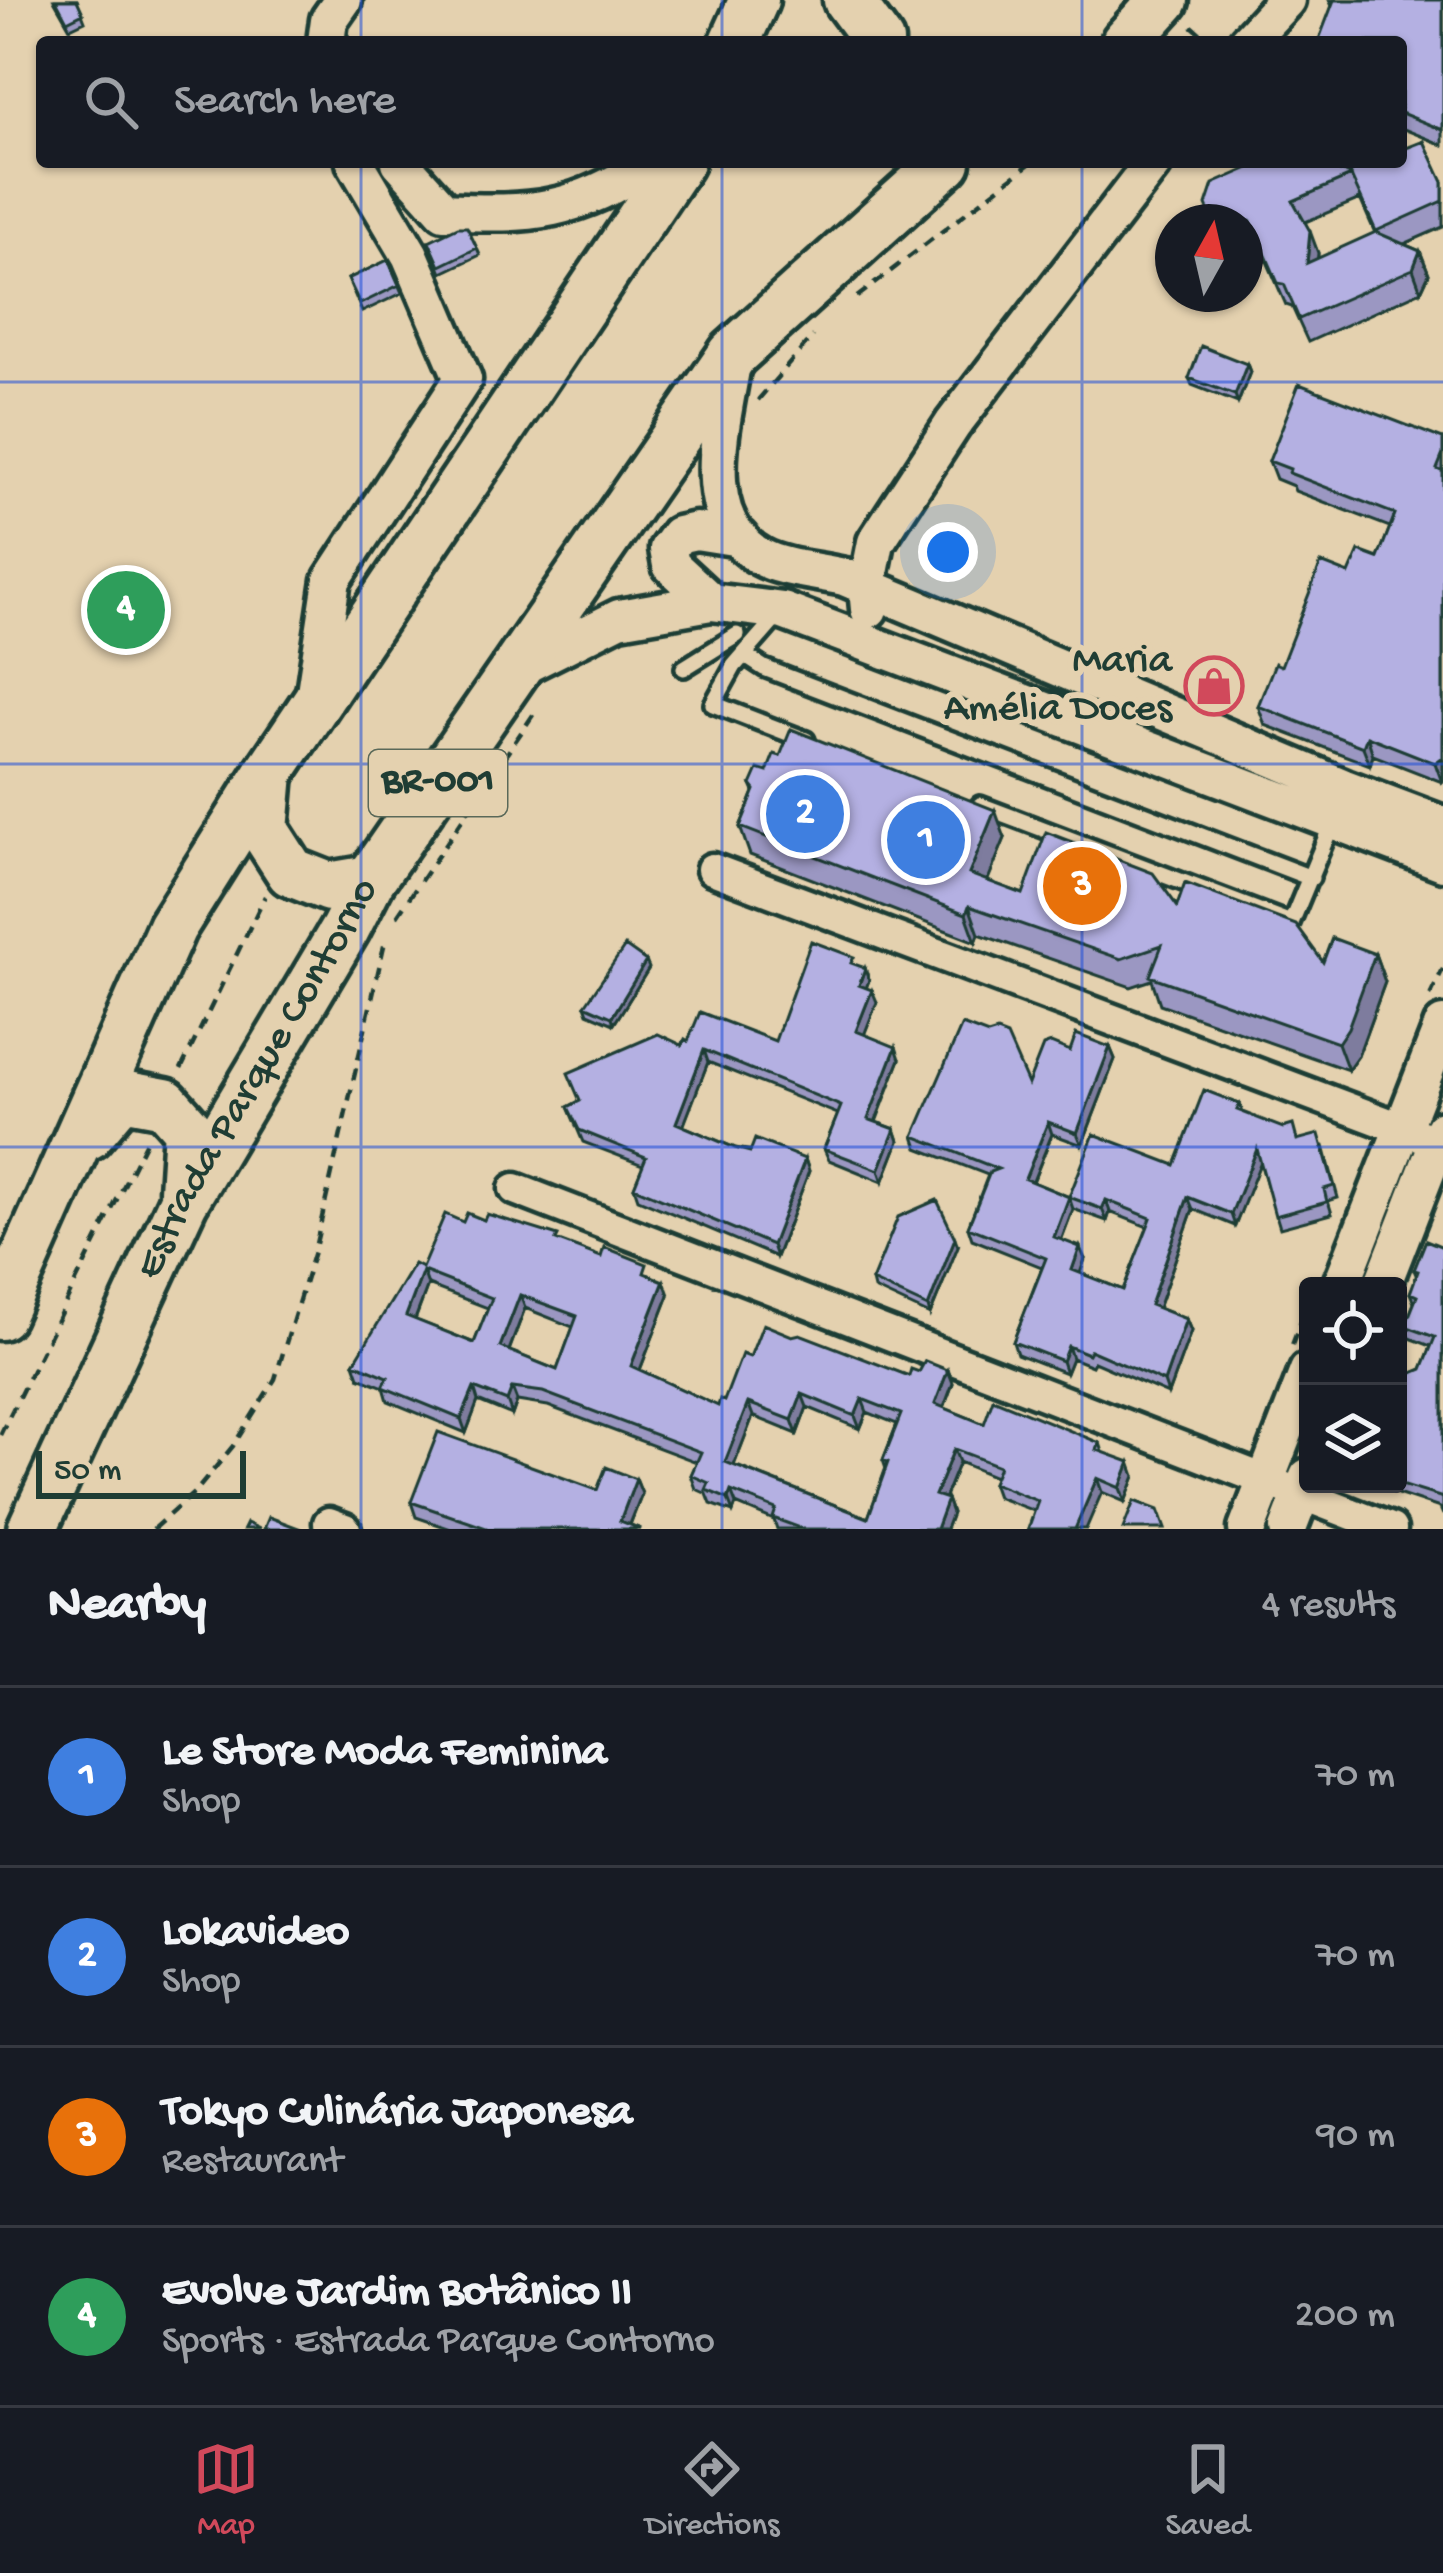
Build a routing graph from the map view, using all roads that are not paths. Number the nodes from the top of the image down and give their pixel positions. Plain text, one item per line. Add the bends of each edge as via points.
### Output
1 (343, 0) edge
2 (754, 0) edge
3 (848, 0) edge
4 (1164, 0) edge
5 (1286, 0) edge
6 (327, 36) edge
7 (738, 36) edge
8 (875, 36) edge
9 (1131, 36) edge
10 (1253, 36) edge
11 (359, 168) edge
12 (405, 168) edge
13 (641, 168) edge
14 (675, 168) edge
15 (939, 168) edge
16 (1149, 168) edge
17 (734, 354) junction
18 (740, 538) junction
19 (867, 588) junction
20 (783, 610) junction
21 (730, 614) junction
22 (853, 638) junction
23 (739, 660) junction
24 (684, 668) dead end
25 (518, 669) junction
26 (313, 710) junction
27 (824, 746) edge
28 (269, 773) junction
29 (957, 796) edge
30 (1340, 804) junction
31 (1443, 825) edge
32 (1443, 862) edge
33 (712, 869) dead end
34 (1311, 878) junction
35 (370, 880) junction
36 (1443, 1025) edge
37 (1403, 1128) junction
38 (1441, 1138) edge
39 (70, 1159) junction
40 (515, 1189) dead end
41 (183, 1202) junction
42 (1345, 1277) edge
43 (1386, 1277) edge
44 (0, 1315) edge
45 (1303, 1385) edge
46 (1266, 1480) junction
47 (1299, 1484) edge
48 (1302, 1493) edge
49 (1321, 1493) edge
50 (32, 1529) edge
51 (1247, 1529) edge
52 (1288, 1529) edge
53 (1391, 1529) edge

1 - 6 street
2 - 7 highway
3 - 8 highway
4 - 9 highway
5 - 10 street
11 - 26 street via 410,255 463,379 332,580
12 - 13 street via 444,211 511,215 558,208
14 - 26 highway
15 - 17 highway, Estrada Parque Contorno / BR-001
16 - 19 street via 953,424 876,542
17 - 18 street via 717,480 725,518
17 - 25 highway, Estrada Parque Contorno / BR-001
18 - 19 street via 762,557
18 - 21 street via 696,531 678,535 668,549 671,565
19 - 22 street via 870,608
19 - 30 street
20 - 21 street
20 - 22 street
20 - 23 lane
21 - 23 lane
21 - 24 lane
21 - 25 street via 619,618
22 - 30 street
23 - 27 lane via 712,704
23 - 34 lane
25 - 35 highway, Estrada Parque Contorno / BR-001
26 - 28 highway
28 - 35 highway via 264,830 291,872 329,887
28 - 39 highway via 172,927
29 - 34 lane via 1291,922
30 - 31 street
30 - 32 street
30 - 34 lane
33 - 37 street
35 - 41 highway, Estrada Parque Contorno / BR-001
36 - 37 street
37 - 38 street
37 - 42 street
38 - 43 street
39 - 41 highway via 122,1095 164,1102 188,1129
39 - 44 highway
40 - 46 street
41 - 50 highway, Estrada Parque Contorno / BR-001
45 - 46 street
46 - 47 street
46 - 51 street
48 - 52 street
49 - 53 street

